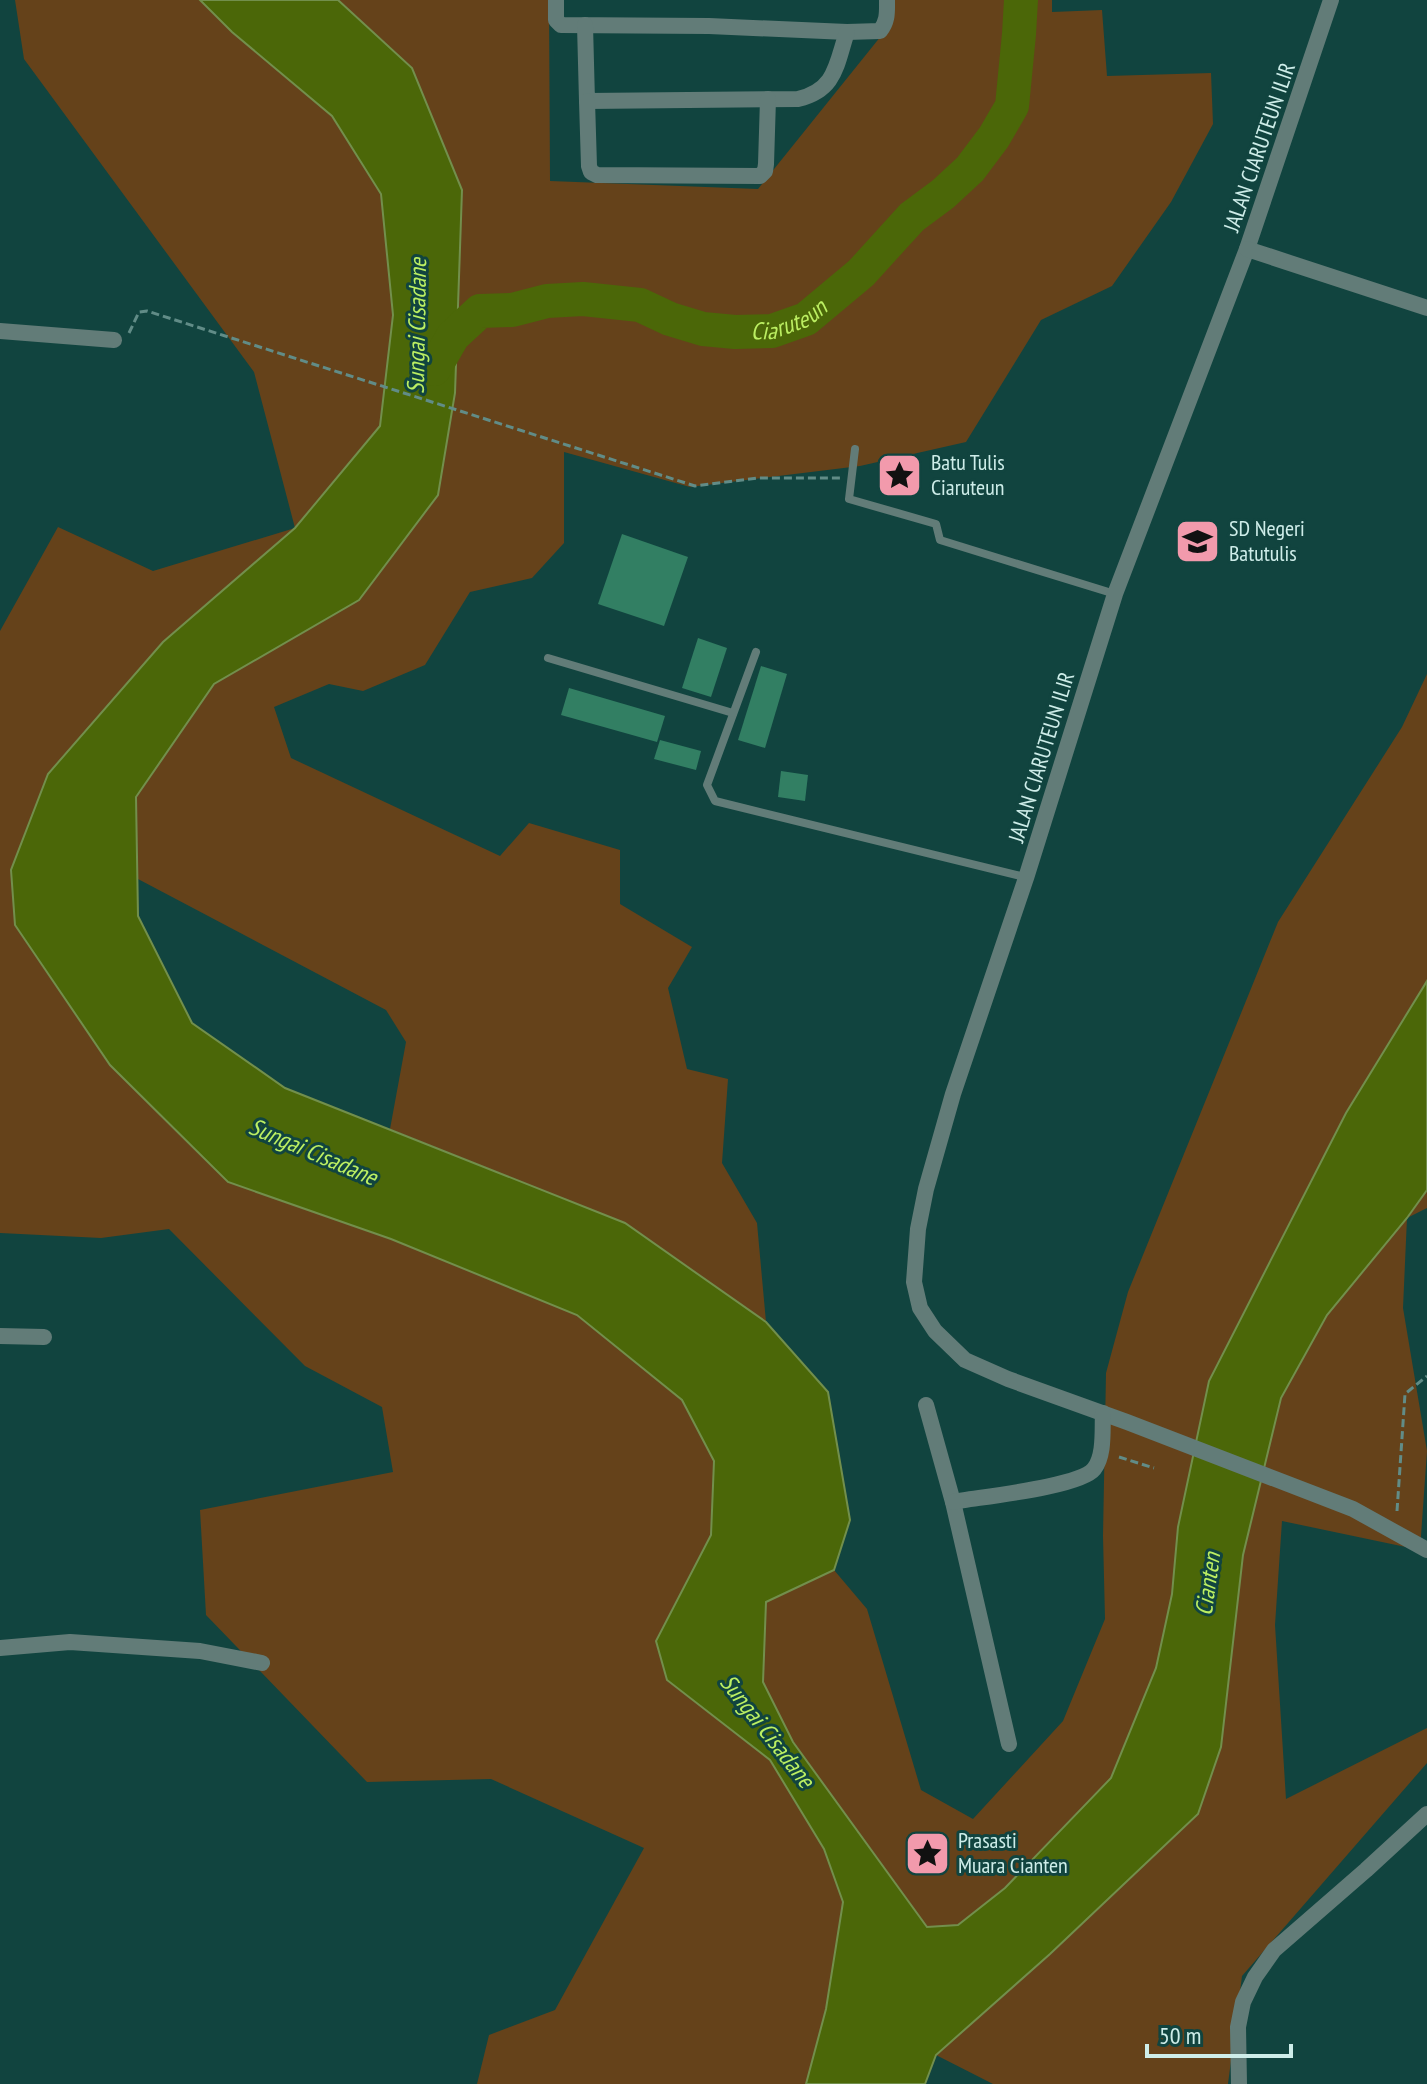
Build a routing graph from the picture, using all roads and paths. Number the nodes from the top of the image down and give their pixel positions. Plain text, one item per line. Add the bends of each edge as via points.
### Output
1 (556, 0) edge
2 (887, 0) edge
3 (1331, 0) edge
4 (585, 25) junction
5 (847, 32) junction
6 (768, 99) junction
7 (587, 101) junction
8 (1247, 249) junction
9 (1427, 308) edge
10 (0, 331) edge
11 (114, 340) joint
12 (855, 449) dead end
13 (852, 478) junction
14 (1115, 594) junction
15 (756, 652) dead end
16 (548, 658) dead end
17 (733, 713) junction
18 (1026, 878) junction
19 (0, 1336) edge
20 (44, 1337) dead end
21 (1427, 1376) edge
22 (926, 1405) dead end
23 (1103, 1413) junction
24 (1101, 1451) junction
25 (1154, 1468) dead end
26 (953, 1502) junction
27 (1395, 1531) junction
28 (1427, 1550) edge
29 (0, 1648) edge
30 (262, 1663) dead end
31 (1009, 1744) dead end
32 (1427, 1814) edge
33 (1239, 2084) edge

1 - 4 street via 558,23
2 - 5 street via 880,31
3 - 8 street, JALAN CIARUTEUN ILIR
4 - 5 street
4 - 7 street
5 - 6 street via 827,85 798,99
6 - 7 street
6 - 7 street via 766,164 760,176 597,175 589,166
8 - 9 street
8 - 14 street, JALAN CIARUTEUN ILIR
10 - 11 street
11 - 13 path via 128,337 134,318 147,311 695,486 758,478
12 - 13 lane
13 - 14 lane via 849,499 936,524 940,540
14 - 18 street, JALAN CIARUTEUN ILIR
15 - 17 lane
16 - 17 lane
17 - 18 lane via 707,785 715,801
18 - 23 street, JALAN CIARUTEUN ILIR via 926,1189 914,1282 920,1308 935,1331 965,1360
19 - 20 street
21 - 27 path via 1405,1394
22 - 26 street
23 - 24 street
23 - 27 street, JALAN CIARUTEUN ILIR via 1353,1509
24 - 25 path
24 - 26 street via 1094,1470 1086,1475 1043,1488
26 - 31 street
27 - 28 street, JALAN CIARUTEUN ILIR
29 - 30 street via 70,1642 200,1651
32 - 33 street via 1274,1950 1255,1977 1238,2027

